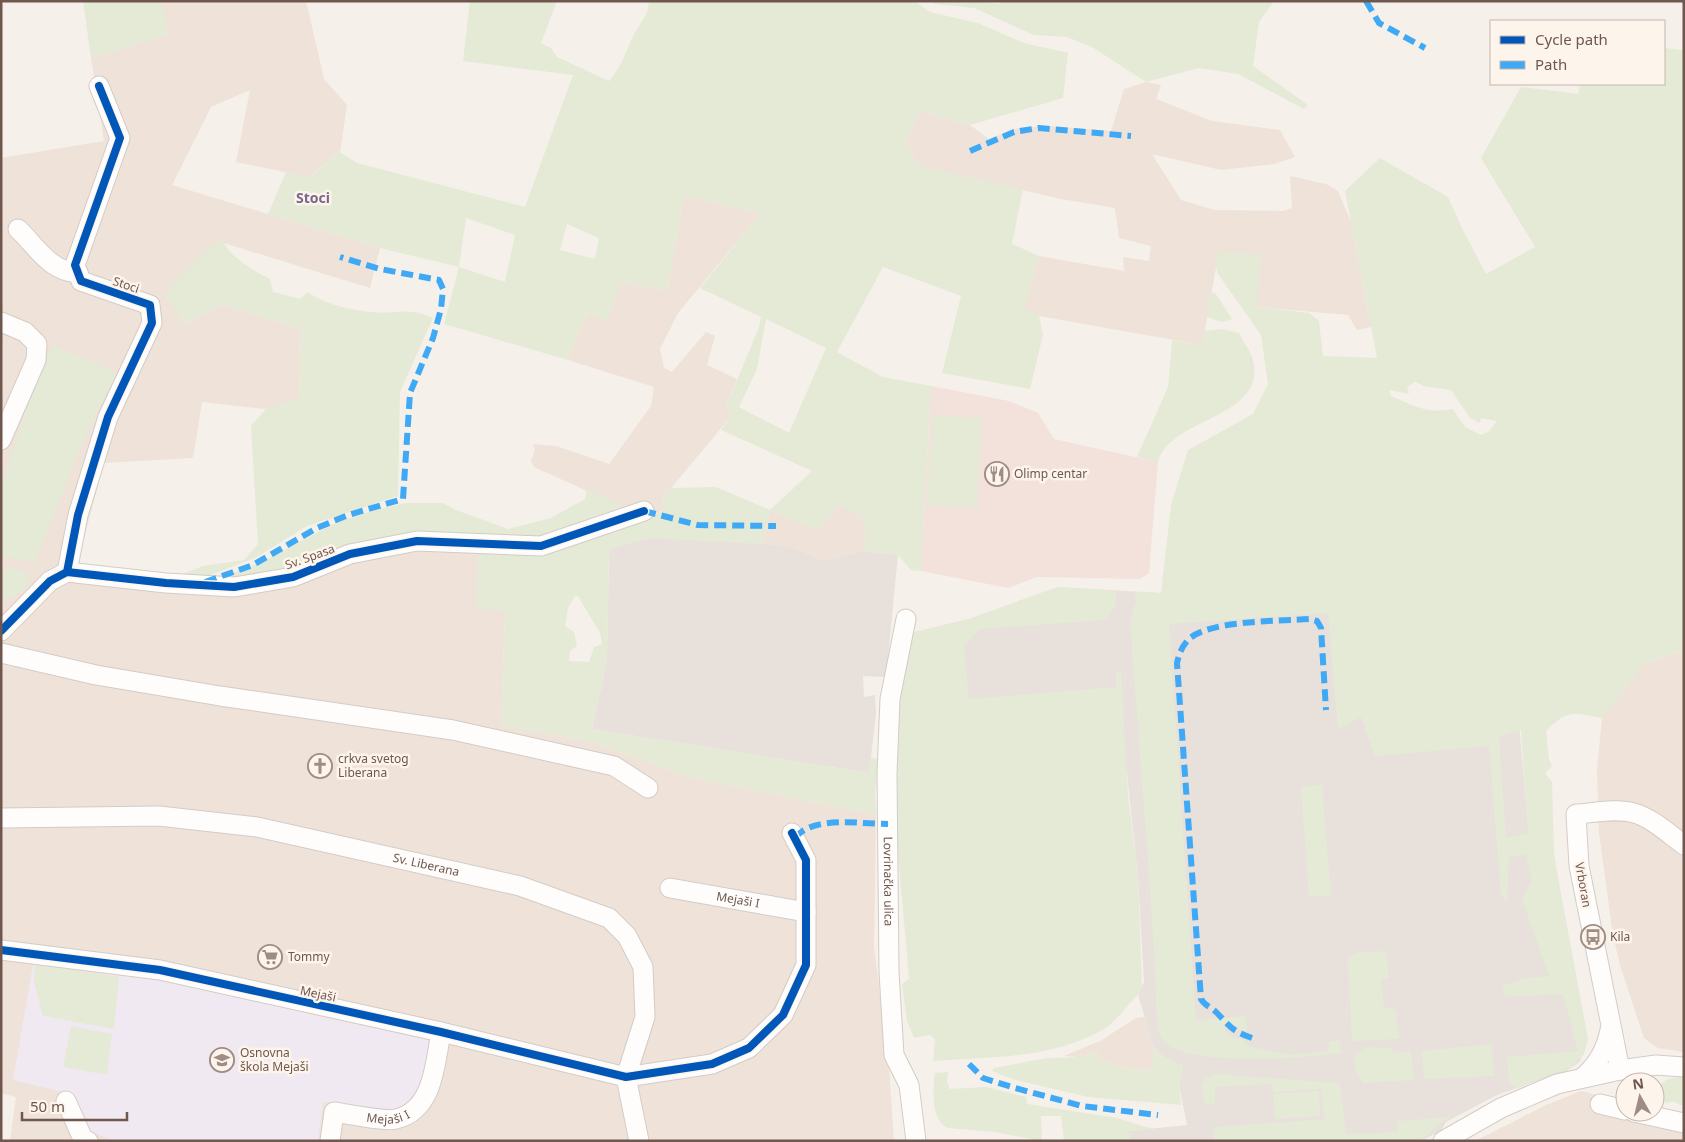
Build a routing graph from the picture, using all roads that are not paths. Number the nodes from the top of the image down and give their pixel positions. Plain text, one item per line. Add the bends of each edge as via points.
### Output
1 (99, 86) dead end
2 (18, 229) dead end
3 (78, 273) junction
4 (1, 322) edge
5 (1, 440) edge
6 (644, 511) dead end
7 (67, 572) junction
8 (906, 619) dead end
9 (1, 631) edge
10 (1, 653) edge
11 (648, 788) dead end
12 (1, 818) edge
13 (792, 833) dead end
14 (1684, 845) edge
15 (670, 888) dead end
16 (806, 912) junction
17 (1, 950) edge
18 (1611, 1027) junction
19 (441, 1032) junction
20 (1684, 1067) edge
21 (1620, 1070) junction
22 (626, 1077) junction
23 (1582, 1078) junction
24 (66, 1101) dead end
25 (1600, 1104) dead end
26 (1615, 1108) edge
27 (1665, 1119) edge
28 (1684, 1123) edge
29 (1468, 1134) edge
30 (88, 1141) edge
31 (330, 1141) edge
32 (639, 1141) edge
33 (916, 1141) edge
34 (1443, 1141) edge

1 - 3 street via 120,138 75,265
2 - 3 street via 50,263 67,272
3 - 7 street, Stoci via 81,281 150,305 152,323 108,417 78,515
4 - 5 street via 25,332 37,344 36,360
6 - 7 street, Sv. Spasa via 541,546 416,541 350,554 293,577 234,587 166,584
7 - 9 street via 50,580
8 - 33 street, Lovrinačka ulica via 890,699 888,972 894,1055 910,1085
10 - 11 street via 96,675 453,730 614,766
12 - 22 street, Sv. Liberana via 159,816 257,827 520,886 608,918 627,936 643,967 645,1017
13 - 16 street via 806,860
14 - 18 street, Vrboran via 1633,812 1576,814 1579,866
15 - 16 street, Mejaši I
16 - 22 street via 806,965 783,1015 750,1048 712,1064
17 - 19 street, Mejaši via 160,970
18 - 21 street, Vrboran
18 - 23 street via 1597,1064
19 - 22 street, Mejaši
19 - 31 street, Mejaši I via 432,1085 414,1111 395,1119 334,1112
20 - 21 street via 1656,1065
21 - 23 street
22 - 32 street, Sv. Liberana
23 - 29 street via 1532,1094
24 - 30 street via 83,1139
25 - 26 street
27 - 28 street
29 - 34 street

